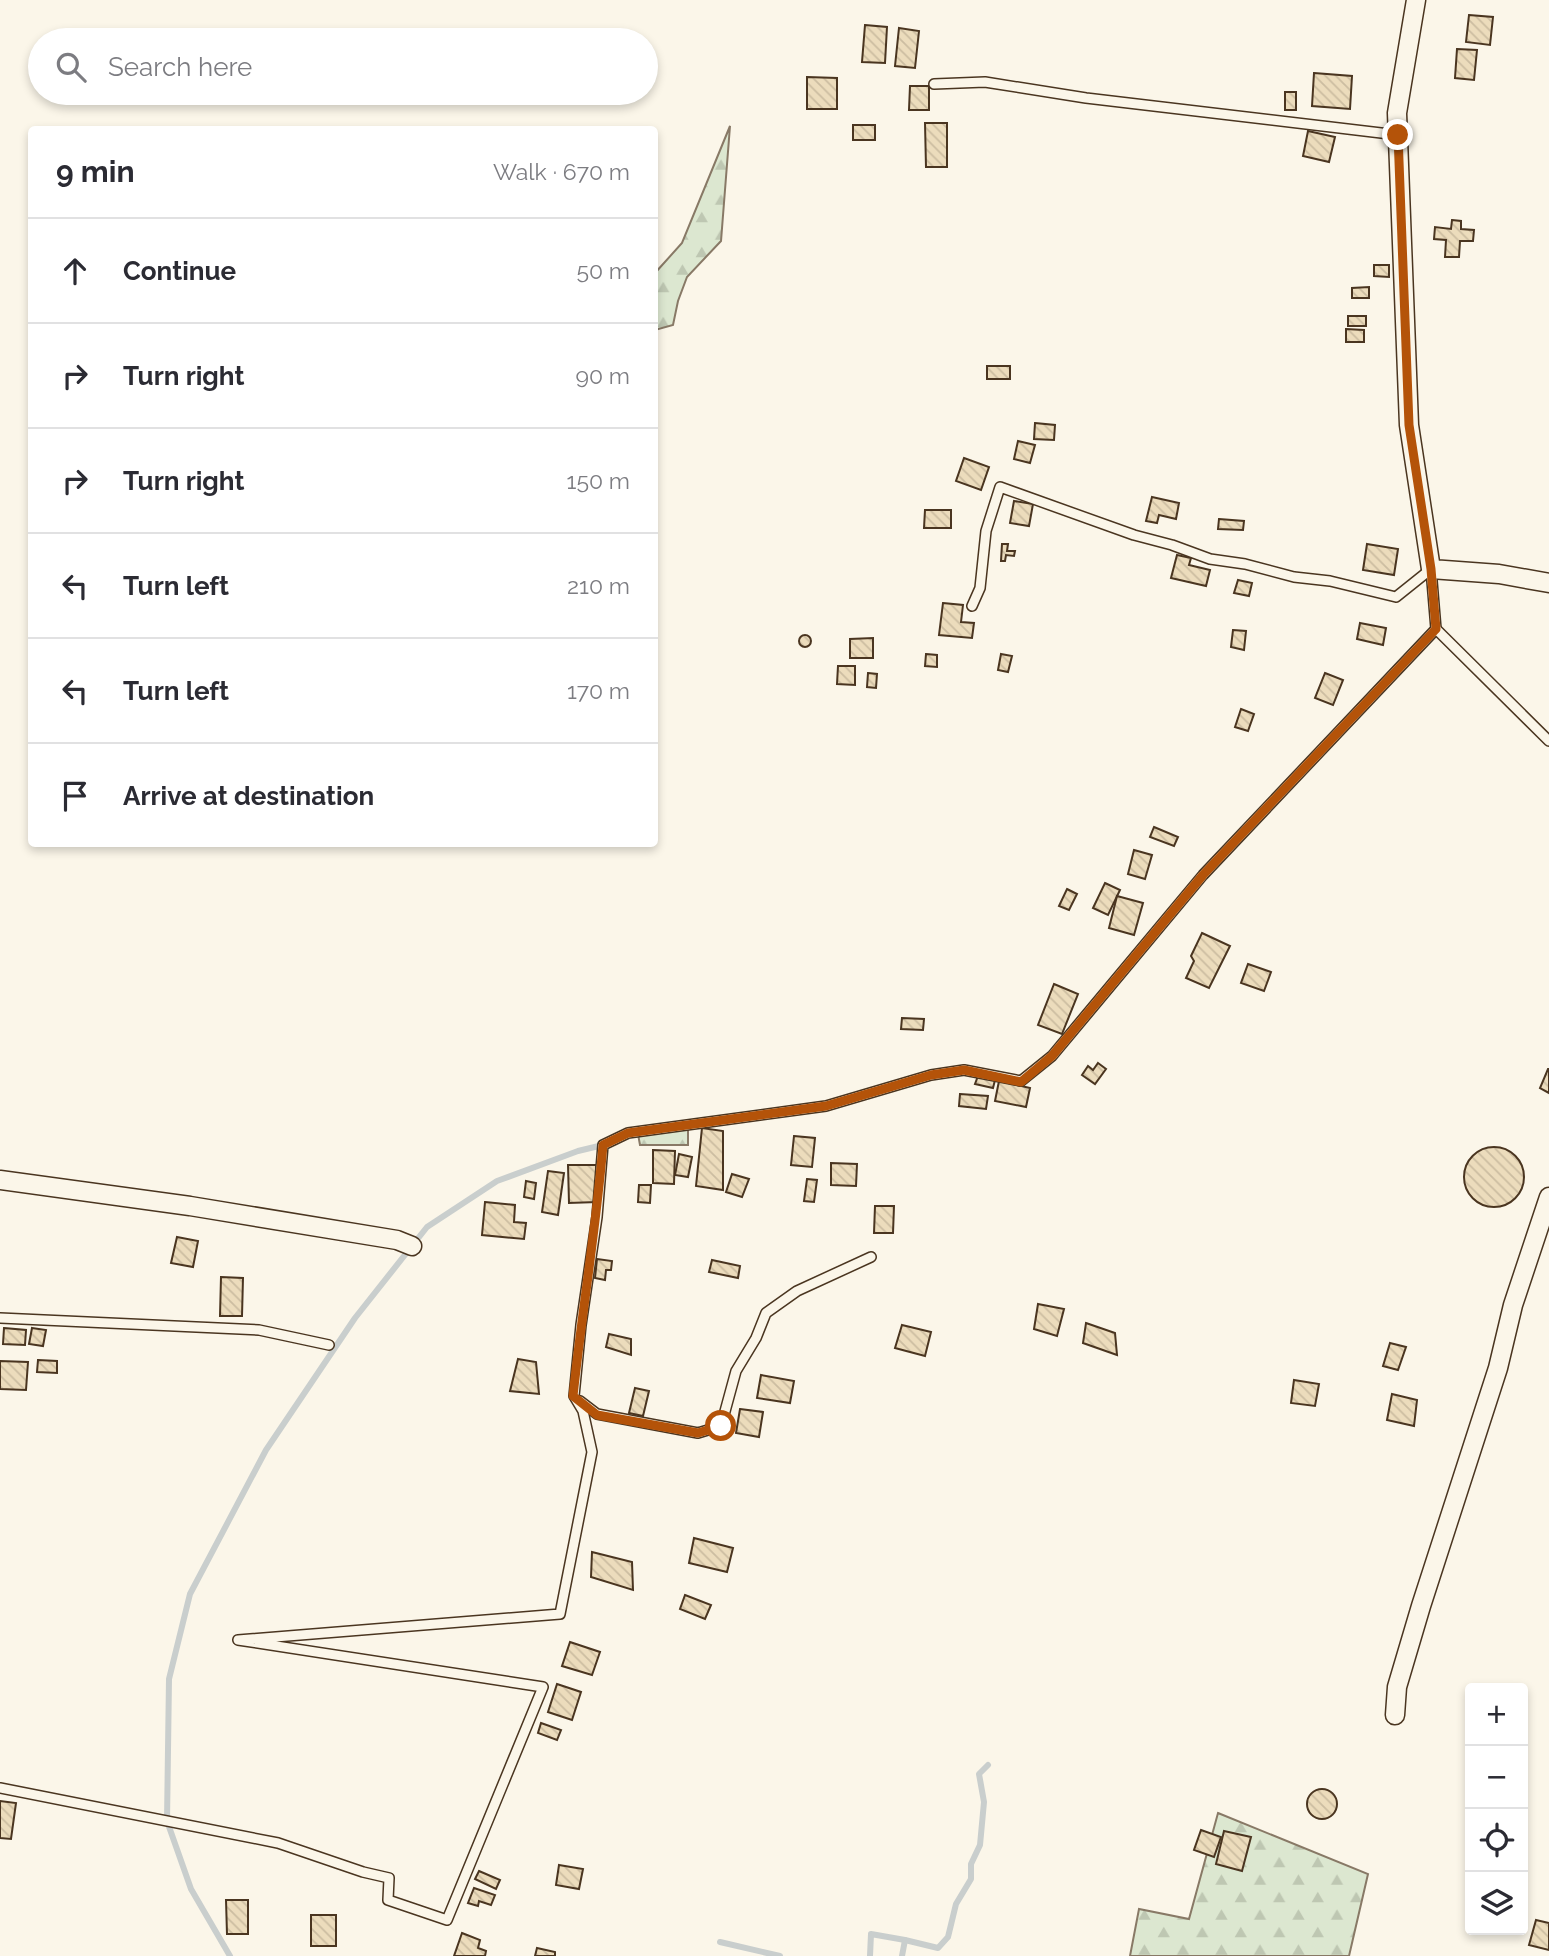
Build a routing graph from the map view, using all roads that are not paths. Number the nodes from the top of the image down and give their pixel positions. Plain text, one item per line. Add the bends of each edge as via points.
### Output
1 (1416, 0) edge
2 (934, 84) dead end
3 (1398, 135) junction
4 (1431, 569) junction
5 (1549, 583) edge
6 (972, 606) dead end
7 (1436, 629) junction
8 (1549, 741) edge
9 (0, 1180) edge
10 (1549, 1198) edge
11 (412, 1246) dead end
12 (871, 1257) dead end
13 (0, 1318) edge
14 (329, 1345) dead end
15 (573, 1396) junction
16 (1395, 1715) dead end
17 (0, 1788) edge

1 - 3 street via 1397,113
2 - 3 lane via 985,82
3 - 4 street via 1409,425
4 - 5 street
4 - 6 lane via 1396,597 1210,559 1000,487 986,531 980,588
4 - 7 lane
7 - 8 lane
7 - 15 lane via 1203,875 1052,1056 1021,1082 964,1070 826,1106 628,1133 603,1145
9 - 11 street via 190,1206
10 - 16 street via 1417,1618 1397,1687
12 - 15 lane via 797,1291 766,1313 736,1371 721,1426 698,1433 597,1415
13 - 14 lane via 259,1330
15 - 17 lane via 583,1411 592,1452 560,1614 237,1640 543,1687 447,1920 388,1900 389,1878 278,1843

